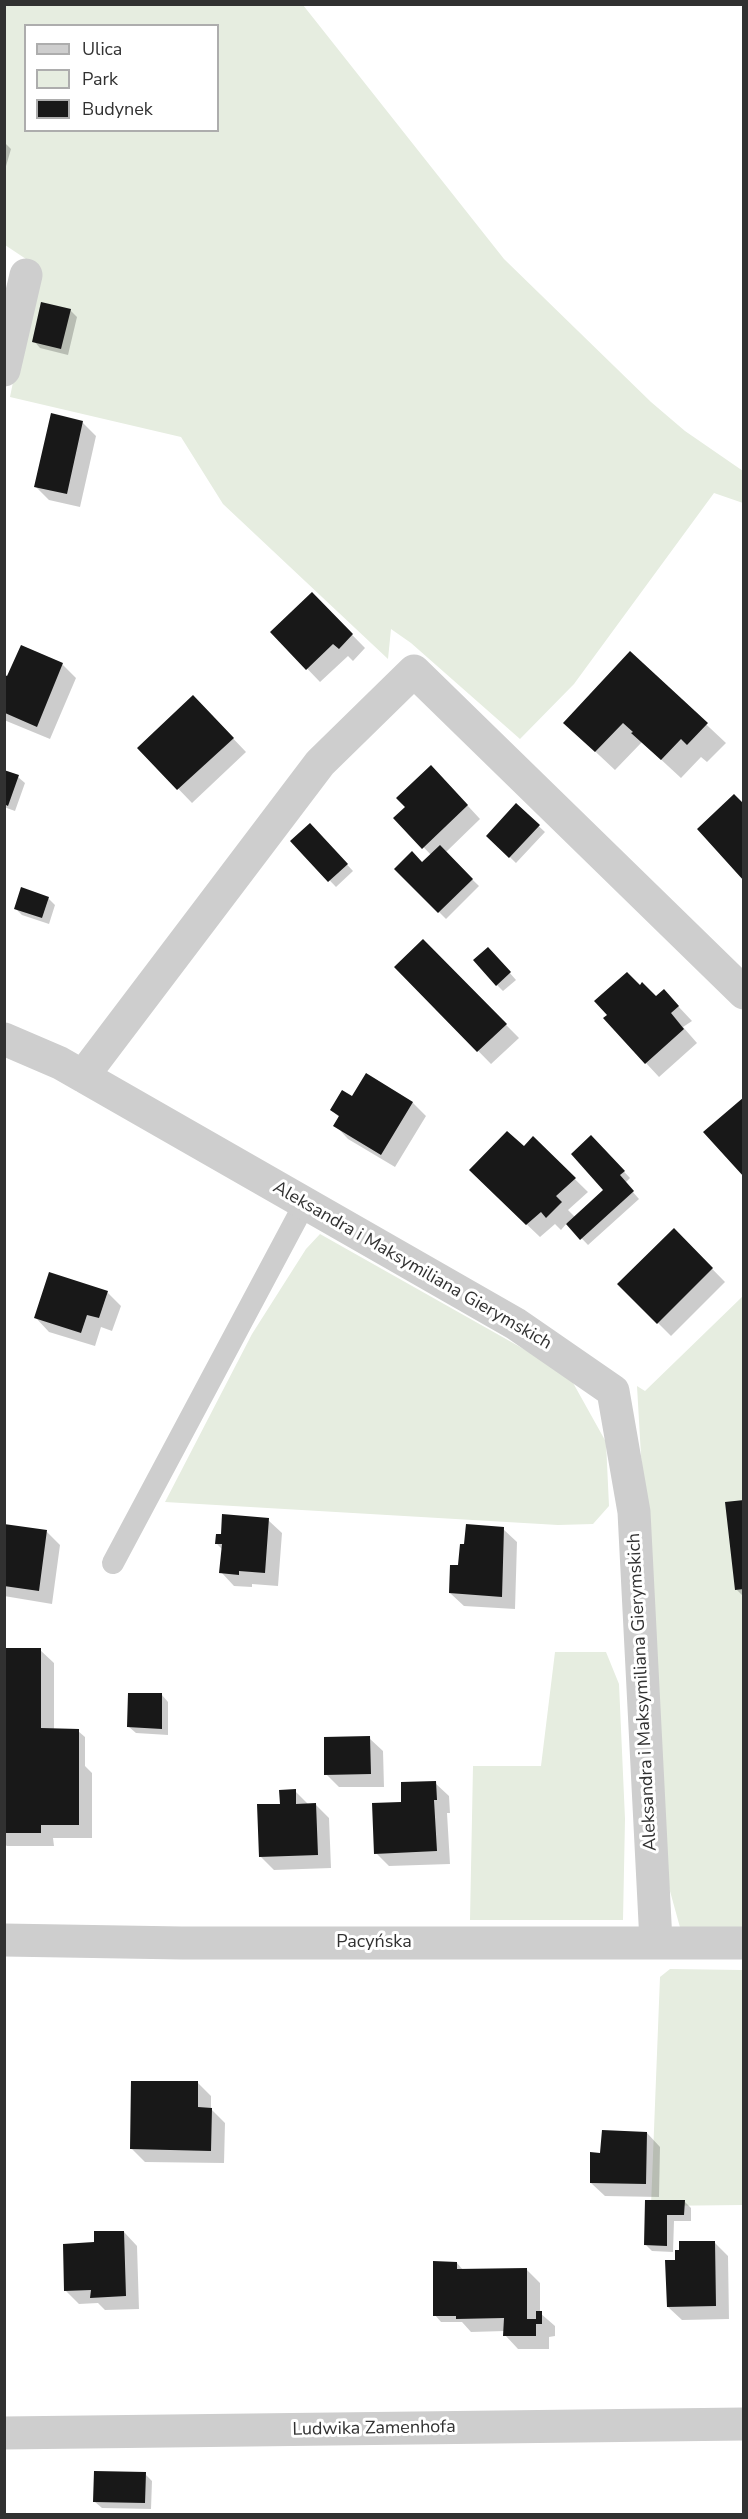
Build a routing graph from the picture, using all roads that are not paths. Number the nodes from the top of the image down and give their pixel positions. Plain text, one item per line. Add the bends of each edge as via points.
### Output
1 (26, 275) dead end
2 (4, 370) edge
3 (744, 993) edge
4 (4, 1039) edge
5 (83, 1076) junction
6 (305, 1203) junction
7 (113, 1563) dead end
8 (4, 1940) edge
9 (656, 1942) junction
10 (744, 1943) edge
11 (744, 2424) edge
12 (4, 2433) edge

1 - 2 street
3 - 5 street via 414,671 320,763
4 - 5 street, Aleksandra i Maksymiliana Gierymskich
5 - 6 street, Aleksandra i Maksymiliana Gierymskich
6 - 7 lane
6 - 9 street, Aleksandra i Maksymiliana Gierymskich via 516,1324 613,1391 634,1512
8 - 9 street, Pacyńska
9 - 10 street, Pacyńska
11 - 12 street, Ludwika Zamenhofa

